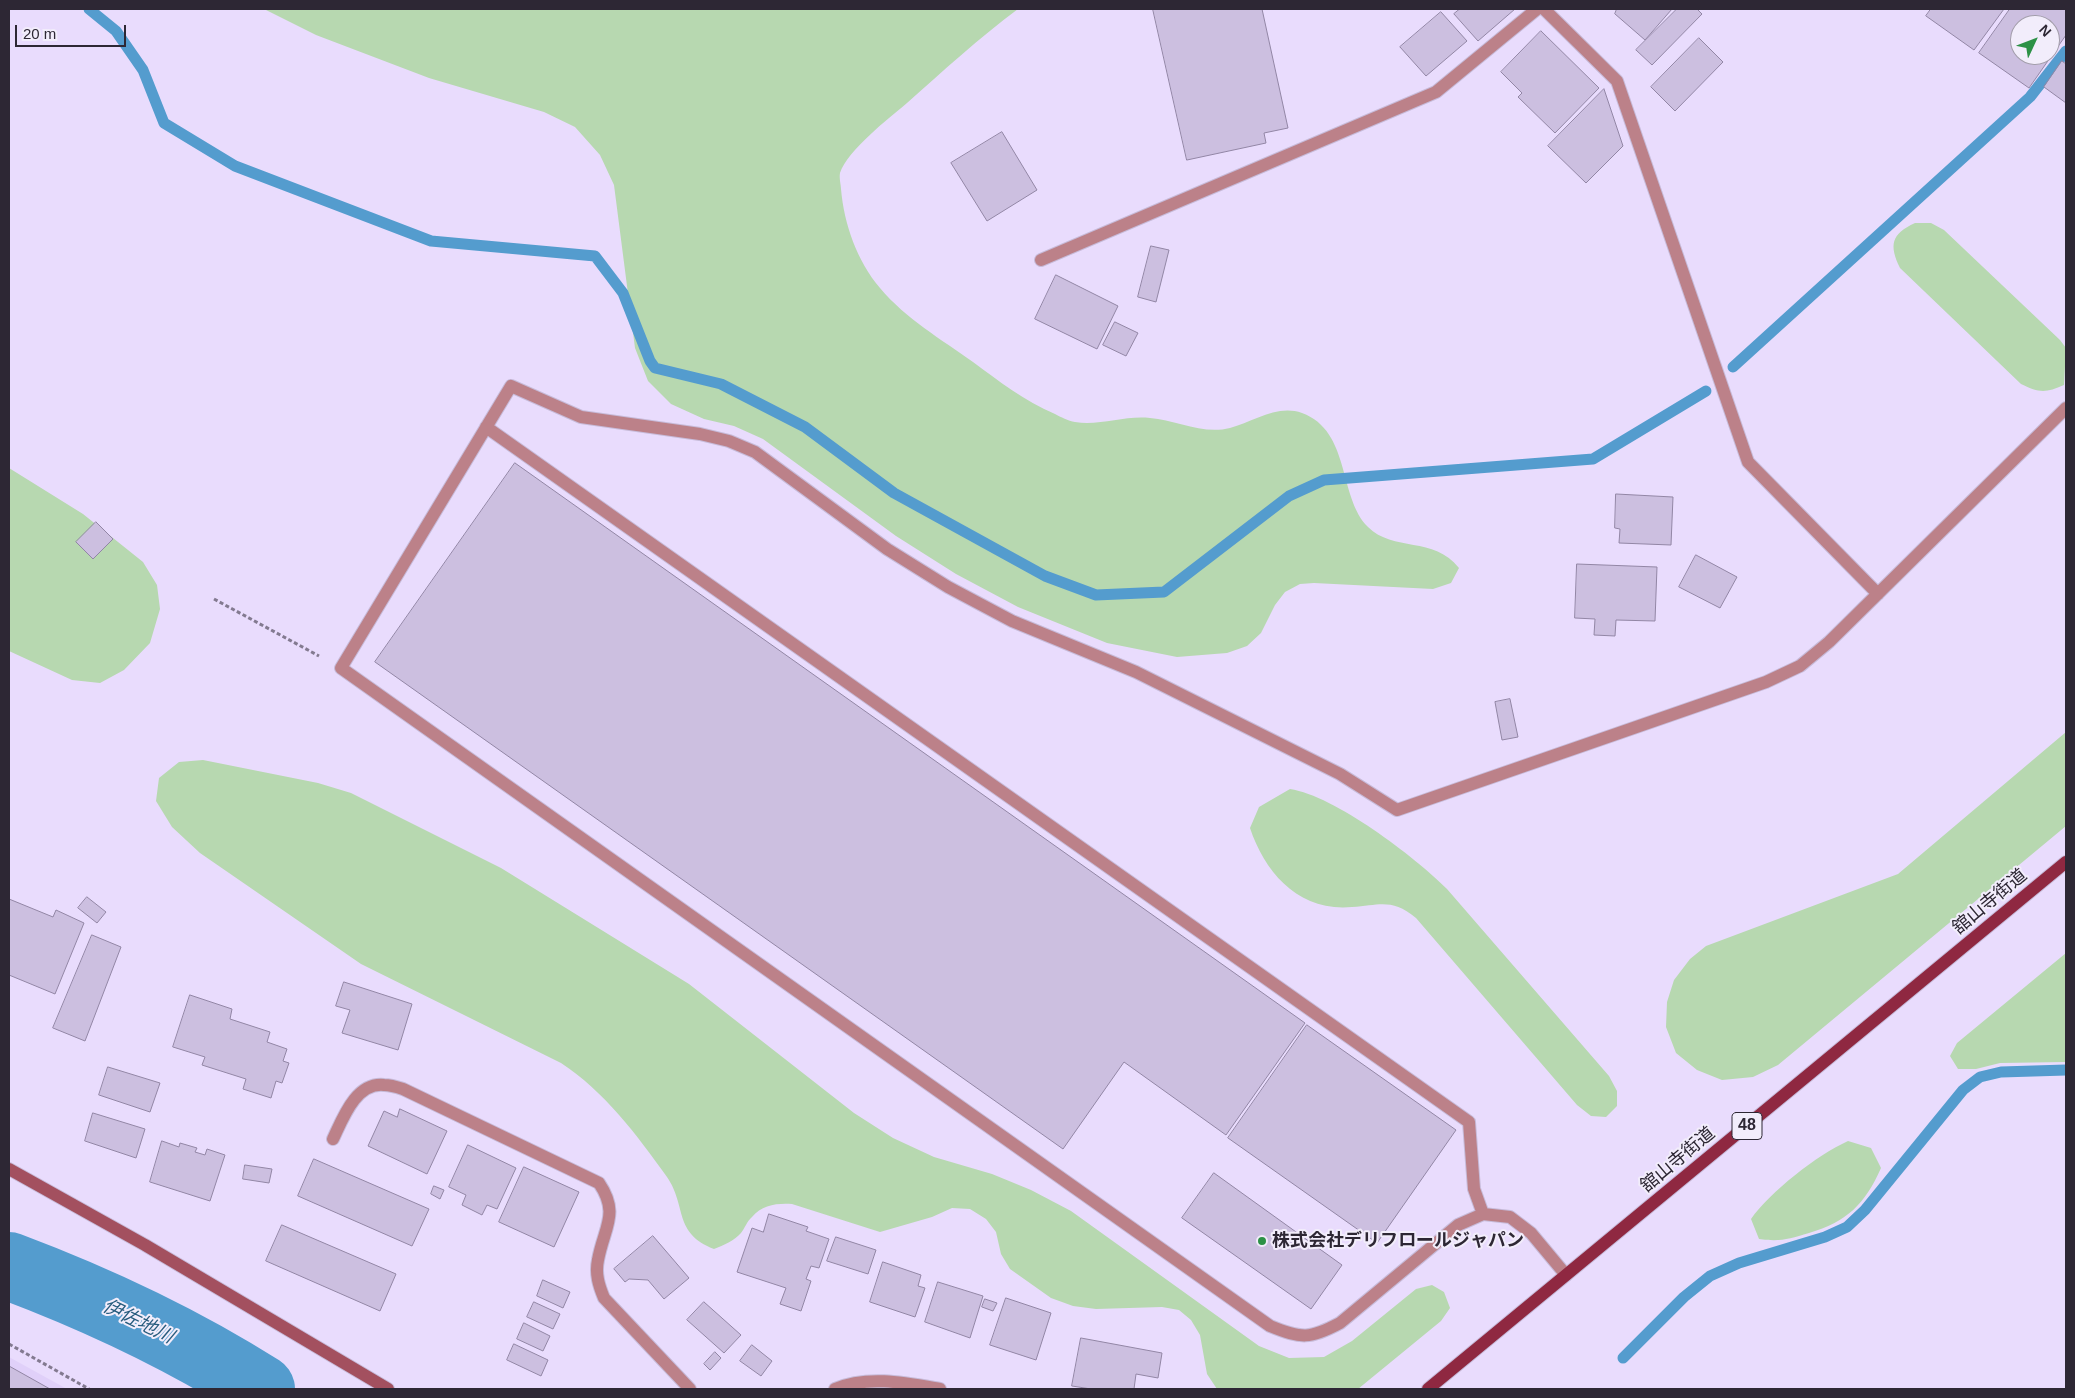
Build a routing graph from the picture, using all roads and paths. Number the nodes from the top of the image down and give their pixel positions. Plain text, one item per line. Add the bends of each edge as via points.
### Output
1 (1537, 9) edge
2 (1544, 9) edge
3 (1042, 260) dead end
4 (2066, 408) edge
5 (486, 427) junction
6 (1878, 594) junction
7 (214, 599) dead end
8 (341, 668) junction
9 (2066, 862) edge
10 (333, 1138) dead end
11 (9, 1169) edge
12 (1483, 1214) junction
13 (1566, 1275) junction
14 (9, 1344) edge
15 (89, 1389) edge
16 (388, 1389) edge
17 (690, 1389) edge
18 (835, 1389) edge
19 (940, 1389) edge
20 (1428, 1389) edge

1 - 3 street via 1436,92
2 - 6 street via 1617,81 1748,462
4 - 6 street
5 - 6 street via 511,386 581,417 700,434 756,452 887,549 948,587 1012,621 1136,672 1340,774 1396,810 1766,682 1800,666
5 - 8 street
5 - 12 street via 1469,1122 1474,1189
7 - 8 path
8 - 12 street via 1270,1326 1293,1336 1318,1334 1340,1322 1458,1225
9 - 13 main road, 舘山寺街道 / 48
10 - 17 street via 347,1109 361,1092 382,1084 403,1089 599,1183 608,1196 611,1211 597,1262 597,1280 604,1298
11 - 16 street
12 - 13 street via 1510,1217 1531,1233
13 - 20 main road, 舘山寺街道 / 48
14 - 15 path
18 - 19 street via 873,1381

